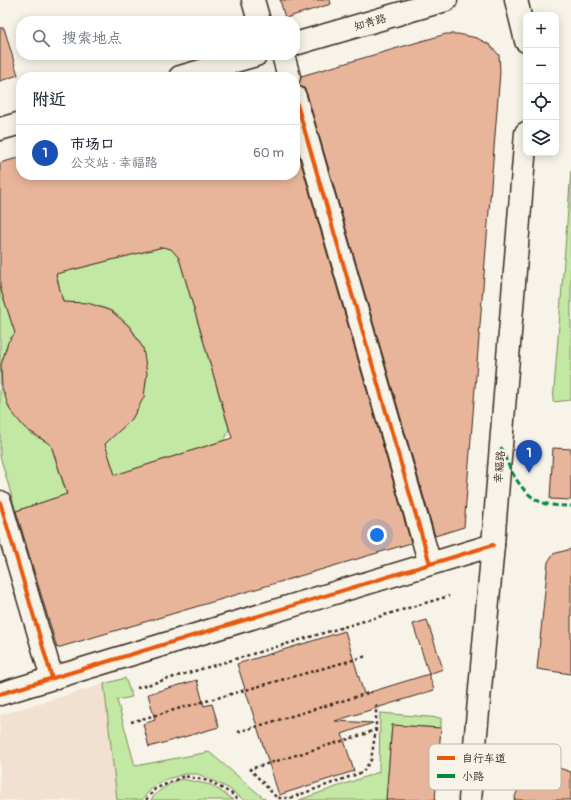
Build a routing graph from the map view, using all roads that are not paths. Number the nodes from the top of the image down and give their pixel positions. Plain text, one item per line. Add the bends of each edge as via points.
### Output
1 (253, 0) edge
2 (446, 0) edge
3 (516, 0) edge
4 (258, 16) edge
5 (523, 29) edge
6 (300, 43) edge
7 (239, 60) edge
8 (284, 60) edge
9 (197, 72) edge
10 (288, 72) edge
11 (300, 114) edge
12 (16, 124) edge
13 (0, 129) edge
14 (524, 156) edge
15 (0, 502) edge
16 (493, 545) junction
17 (430, 564) junction
18 (52, 678) junction
19 (0, 694) edge
20 (475, 744) edge
21 (471, 790) edge
22 (470, 800) edge

1 - 4 street
2 - 6 street, 知青路
3 - 5 street
7 - 9 street
8 - 10 street
11 - 17 street
12 - 13 street
14 - 16 street, 幸福路
15 - 18 street
16 - 17 street
16 - 20 street, 幸福路
17 - 18 street
18 - 19 street
21 - 22 street, 幸福路

